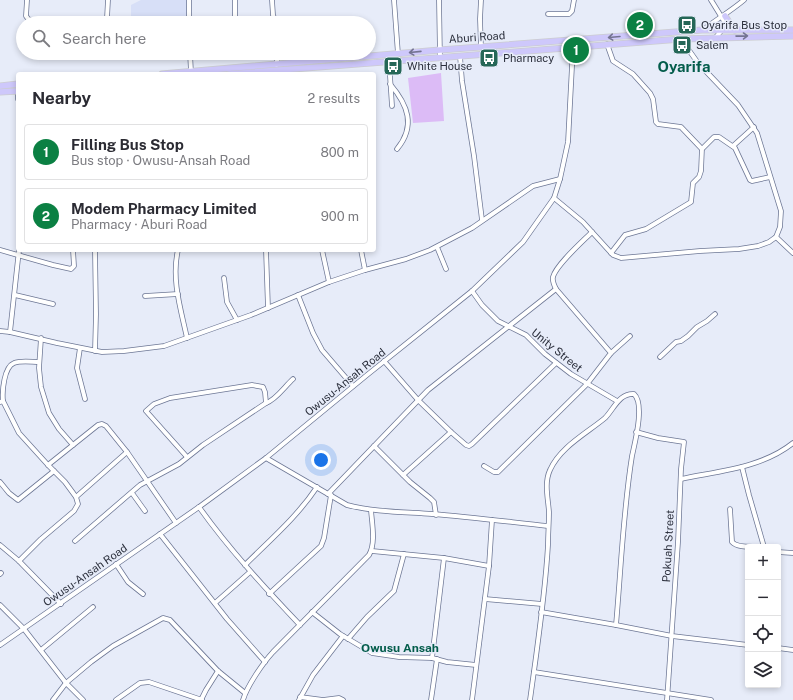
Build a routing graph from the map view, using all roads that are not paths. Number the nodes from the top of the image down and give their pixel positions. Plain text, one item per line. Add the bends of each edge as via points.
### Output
1 (27, 0) edge
2 (108, 0) edge
3 (189, 0) edge
4 (235, 0) edge
5 (272, 0) edge
6 (394, 0) edge
7 (439, 0) edge
8 (481, 0) edge
9 (574, 0) edge
10 (711, 0) edge
11 (744, 0) edge
12 (548, 14) dead end
13 (26, 16) edge
14 (107, 16) edge
15 (189, 16) edge
16 (235, 16) edge
17 (273, 16) edge
18 (723, 18) junction
19 (702, 30) junction
20 (722, 30) junction
21 (735, 30) junction
22 (793, 30) edge
23 (793, 36) edge
24 (716, 37) junction
25 (681, 39) junction
26 (607, 44) junction
27 (481, 47) junction
28 (573, 47) junction
29 (440, 50) junction
30 (398, 54) junction
31 (376, 56) edge
32 (460, 56) junction
33 (440, 57) junction
34 (190, 60) edge
35 (277, 60) edge
36 (325, 60) edge
37 (389, 61) junction
38 (276, 64) junction
39 (298, 71) edge
40 (190, 72) joint
41 (278, 72) edge
42 (16, 84) edge
43 (390, 84) junction
44 (0, 86) edge
45 (0, 92) edge
46 (16, 92) edge
47 (392, 106) dead end
48 (754, 127) junction
49 (733, 146) junction
50 (702, 148) junction
51 (397, 149) dead end
52 (770, 177) junction
53 (560, 179) junction
54 (554, 198) junction
55 (482, 220) junction
56 (592, 232) junction
57 (776, 237) junction
58 (437, 247) junction
59 (0, 250) edge
60 (16, 252) edge
61 (19, 252) edge
62 (73, 252) edge
63 (95, 252) edge
64 (178, 252) edge
65 (266, 252) edge
66 (322, 252) edge
67 (361, 252) edge
68 (611, 253) junction
69 (793, 253) edge
70 (446, 269) dead end
71 (365, 270) junction
72 (224, 278) dead end
73 (329, 282) junction
74 (556, 289) junction
75 (472, 291) junction
76 (178, 294) junction
77 (15, 295) junction
78 (298, 295) junction
79 (145, 296) dead end
80 (53, 304) dead end
81 (268, 308) junction
82 (715, 314) dead end
83 (237, 320) junction
84 (508, 326) junction
85 (0, 331) edge
86 (10, 332) junction
87 (630, 336) dead end
88 (41, 338) junction
89 (187, 338) junction
90 (80, 348) junction
91 (95, 350) junction
92 (611, 354) junction
93 (660, 357) dead end
94 (384, 361) junction
95 (39, 362) junction
96 (556, 363) junction
97 (293, 379) dead end
98 (587, 384) junction
99 (353, 386) junction
100 (85, 399) dead end
101 (418, 400) junction
102 (617, 401) junction
103 (1, 402) edge
104 (266, 403) junction
105 (451, 432) junction
106 (636, 432) junction
107 (793, 443) edge
108 (72, 445) junction
109 (374, 446) junction
110 (127, 452) junction
111 (187, 457) junction
112 (266, 458) junction
113 (48, 465) junction
114 (484, 466) dead end
115 (742, 467) junction
116 (54, 471) junction
117 (403, 475) junction
118 (681, 479) junction
119 (147, 481) junction
120 (0, 482) edge
121 (317, 487) junction
122 (132, 493) junction
123 (329, 494) junction
124 (76, 497) junction
125 (200, 507) junction
126 (730, 509) dead end
127 (371, 510) junction
128 (144, 511) dead end
129 (436, 515) junction
130 (492, 520) junction
131 (176, 523) junction
132 (548, 526) junction
133 (160, 534) junction
134 (75, 540) dead end
135 (763, 544) edge
136 (0, 545) edge
137 (745, 546) edge
138 (372, 551) junction
139 (781, 552) edge
140 (793, 553) edge
141 (404, 554) junction
142 (444, 558) junction
143 (19, 561) junction
144 (116, 564) junction
145 (245, 565) junction
146 (489, 566) junction
147 (250, 572) junction
148 (143, 594) dead end
149 (269, 594) junction
150 (485, 599) junction
151 (215, 603) junction
152 (61, 604) junction
153 (542, 604) junction
154 (0, 605) edge
155 (93, 607) dead end
156 (312, 612) junction
157 (541, 612) junction
158 (300, 625) junction
159 (616, 625) junction
160 (24, 629) junction
161 (343, 636) junction
162 (672, 636) junction
163 (348, 639) junction
164 (0, 645) edge
165 (745, 645) edge
166 (781, 648) edge
167 (41, 650) junction
168 (793, 650) edge
169 (432, 658) junction
170 (437, 659) junction
171 (265, 662) junction
172 (476, 665) junction
173 (218, 671) junction
174 (534, 672) junction
175 (66, 683) junction
176 (245, 692) junction
177 (668, 694) junction
178 (299, 698) edge
179 (53, 700) edge
180 (83, 700) edge
181 (116, 700) edge
182 (202, 700) edge
183 (243, 700) edge
184 (343, 700) edge
185 (431, 700) edge
186 (472, 700) edge
187 (530, 700) edge
188 (667, 700) edge
189 (711, 700) edge

1 - 13 street
2 - 14 street
3 - 15 street
4 - 16 street
5 - 17 street
6 - 30 street
7 - 29 street
8 - 27 street
9 - 12 street via 569,14
10 - 18 street
11 - 18 street
18 - 19 street
18 - 20 street
18 - 21 highway
19 - 20 highway, Aburi Road
19 -> 27 highway, Aburi Road
20 - 21 highway, Aburi Road
20 - 24 street
21 - 22 highway, Aburi Road
24 -> 23 highway, Aburi Road
24 - 25 highway, Aburi Road
25 - 26 highway, Aburi Road
25 - 48 street via 698,63
26 - 28 highway, Aburi Road
26 - 50 street via 613,61 633,74 650,93 656,122 681,127
27 - 29 highway, Aburi Road
28 - 32 highway, Aburi Road
28 - 53 street, Owusu-Ansah Road via 568,142
29 -> 30 highway, Aburi Road
29 - 33 street
30 - 31 highway, Aburi Road
32 - 33 highway, Aburi Road
32 - 55 street
33 - 37 highway, Aburi Road
34 - 40 street
35 - 38 street
36 - 38 highway, Aburi Road
37 - 39 highway, Aburi Road
37 - 43 street
38 - 40 highway, Aburi Road
39 - 41 highway, Aburi Road
42 - 44 highway
43 - 47 street
43 - 51 street via 407,113 406,136
45 - 46 highway
48 - 49 street
48 - 52 street
49 - 50 street via 716,136
49 - 52 street via 750,180
50 - 68 street via 701,171 692,186 691,202 646,229 625,235
52 - 57 street via 781,212
53 - 54 street, Owusu-Ansah Road
53 - 55 street via 533,186
54 - 56 street
54 - 75 street, Owusu-Ansah Road via 523,242
55 - 58 street
56 - 68 street
56 - 74 street via 554,274 552,281
57 - 68 street via 758,246 739,249 621,258
57 - 69 street
58 - 70 street
58 - 71 street
59 - 60 street
61 - 62 street via 30,259 71,269 74,266
61 - 77 street
63 - 91 street
64 - 76 street
65 - 81 street
66 - 73 street
67 - 71 street
71 - 73 street
72 - 83 street via 227,302
73 - 78 street
74 - 84 street
74 - 92 street
75 - 84 street, Unity Street via 498,321
75 - 94 street, Owusu-Ansah Road
76 - 79 street
76 - 89 street
77 - 80 street
77 - 86 street
78 - 81 street
78 - 99 street via 322,350
81 - 83 street
82 - 93 street
83 - 89 street
84 - 96 street, Unity Street via 526,335
84 - 101 street
85 - 86 street
86 - 88 street
87 - 92 street
88 - 90 street
88 - 95 street
89 - 91 street via 164,346 137,350
90 - 91 street
90 - 100 street via 77,368
92 - 98 street
94 - 99 street, Owusu-Ansah Road
94 - 101 street
95 - 103 street via 14,363 6,370
95 - 108 street via 41,387 49,413 58,429
96 - 98 street, Unity Street
96 - 105 street via 470,445 466,445
97 - 104 street
98 - 102 street, Unity Street
98 - 114 street via 498,472
99 - 112 street, Owusu-Ansah Road
101 - 105 street
101 - 109 street
102 - 106 street via 629,394 637,396 639,408
102 - 132 street via 606,416 572,444 549,470
103 - 113 street via 19,432
104 - 111 street via 202,444
104 - 111 street via 263,387 252,385 170,398 154,404 146,411
105 - 117 street
106 - 118 street, Pokuah Street via 684,442
106 - 159 street via 627,488
107 - 115 street via 774,456
108 - 110 street via 102,424
108 - 113 street
109 - 117 street
109 - 123 street
110 - 119 street
110 - 124 street
111 - 119 street
112 - 121 street
112 - 125 street, Owusu-Ansah Road
113 - 116 street
115 - 118 street
115 - 135 street
116 - 120 street via 18,500
116 - 124 street
117 - 129 street via 434,502
118 - 162 street, Pokuah Street
119 - 122 street
119 - 131 street
121 - 123 street
121 - 145 street via 308,501
122 - 128 street
122 - 134 street
123 - 127 street via 347,505
123 - 149 street via 321,546
124 - 143 street via 78,504 74,510
125 - 131 street, Owusu-Ansah Road
125 - 145 street
126 - 137 street via 732,542
127 - 129 street
127 - 138 street
129 - 130 street
130 - 132 street
130 - 146 street
131 - 133 street, Owusu-Ansah Road
132 - 153 street
133 - 144 street, Owusu-Ansah Road
133 - 151 street
136 - 143 street
138 - 141 street
138 - 156 street
139 - 140 street
141 - 142 street
141 - 163 street via 394,591
142 - 146 street
142 - 169 street
143 - 152 street
144 - 148 street via 128,582
144 - 152 street, Owusu-Ansah Road
145 - 147 street
146 - 150 street
147 - 149 street
147 - 151 street
149 - 158 street
150 - 153 street
150 - 172 street
151 - 171 street
152 - 160 street, Owusu-Ansah Road
153 - 157 street
154 - 160 street
155 - 167 street
156 - 158 street
156 - 161 street
157 - 159 street
157 - 174 street
158 - 171 street
159 - 162 street
160 - 164 street, Owusu-Ansah Road
160 - 167 street
161 - 163 street
161 - 178 street
162 - 165 street
162 - 177 street, Pokuah Street
163 - 169 street via 376,654
166 - 168 street
167 - 175 street
169 - 170 street
170 - 172 street
170 - 185 street
171 - 176 street
172 - 186 street
173 - 175 street via 170,620 163,618 112,646
173 - 176 street
173 - 182 street
174 - 177 street
174 - 187 street
175 - 179 street
175 - 180 street
176 - 183 street
177 - 188 street, Pokuah Street
177 - 189 street
178 - 184 street
181 - 182 street via 140,683 149,682

